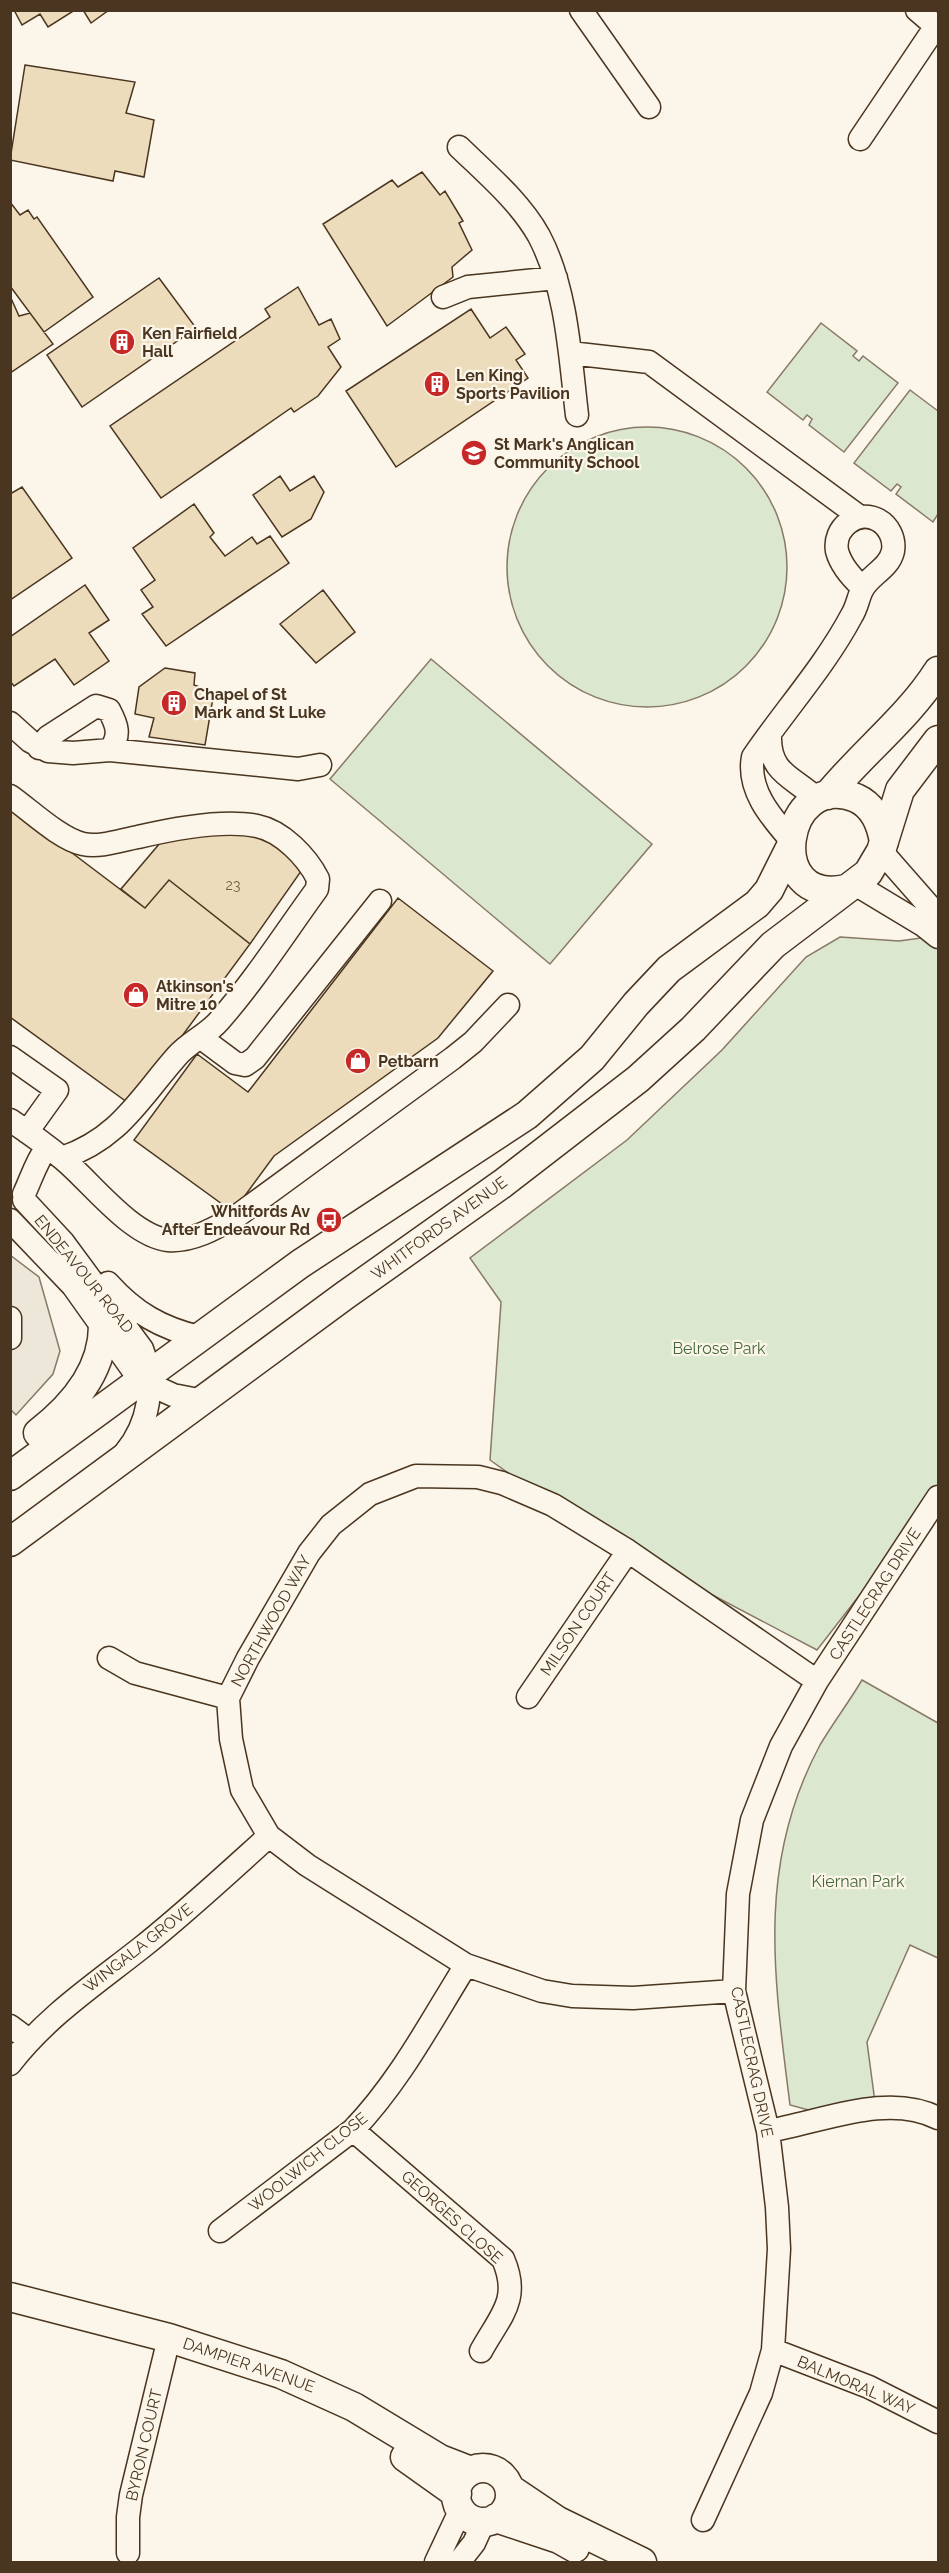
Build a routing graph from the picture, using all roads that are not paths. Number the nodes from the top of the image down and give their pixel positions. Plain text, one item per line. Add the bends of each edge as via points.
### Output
1 (581, 10) edge
2 (917, 10) edge
3 (937, 27) edge
4 (649, 107) dead end
5 (860, 139) dead end
6 (459, 147) dead end
7 (556, 278) junction
8 (443, 297) dead end
9 (570, 353) junction
10 (577, 415) dead end
11 (860, 517) junction
12 (863, 588) junction
13 (939, 670) edge
14 (10, 723) edge
15 (770, 736) junction
16 (939, 740) edge
17 (39, 748) junction
18 (110, 750) junction
19 (320, 765) dead end
20 (10, 796) edge
21 (823, 797) junction
22 (789, 844) junction
23 (883, 846) junction
24 (850, 886) junction
25 (380, 901) dead end
26 (939, 916) edge
27 (939, 937) edge
28 (508, 1005) dead end
29 (200, 1037) junction
30 (10, 1057) edge
31 (19, 1126) edge
32 (48, 1156) junction
33 (18, 1188) edge
34 (10, 1219) edge
35 (44, 1223) junction
36 (10, 1318) edge
37 (103, 1326) junction
38 (199, 1337) junction
39 (10, 1338) edge
40 (145, 1379) junction
41 (203, 1401) junction
42 (10, 1454) edge
43 (113, 1467) junction
44 (10, 1476) edge
45 (939, 1497) edge
46 (10, 1542) edge
47 (628, 1551) junction
48 (109, 1658) dead end
49 (817, 1681) junction
50 (528, 1697) dead end
51 (228, 1698) junction
52 (269, 1836) junction
53 (466, 1965) junction
54 (734, 1990) junction
55 (10, 2026) edge
56 (29, 2040) junction
57 (10, 2064) edge
58 (939, 2118) edge
59 (353, 2130) junction
60 (768, 2131) junction
61 (220, 2231) dead end
62 (10, 2297) edge
63 (10, 2314) edge
64 (168, 2347) junction
65 (773, 2350) junction
66 (481, 2351) dead end
67 (939, 2422) edge
68 (509, 2488) junction
69 (474, 2503) junction
70 (703, 2520) dead end
71 (129, 2553) dead end
72 (436, 2562) edge
73 (459, 2562) edge
74 (603, 2562) edge
75 (642, 2562) edge

1 - 4 street
2 - 3 street
3 - 5 street
6 - 7 street via 506,193 538,236
7 - 8 street via 468,287
7 - 9 street
9 - 10 street
9 - 11 street via 649,362
11 - 12 street via 844,526 837,543 845,568
11 - 12 street via 886,525 893,542 888,562
12 - 15 street via 851,617
13 - 21 main road via 886,736
14 - 17 street
15 - 21 street via 770,750 778,769
15 - 22 street via 753,757 750,771 762,802
16 - 23 main road, WHITFORDS AVENUE via 900,790
17 - 18 street via 73,753
17 - 18 street via 48,737 96,706 109,710 118,726 116,742
18 - 19 street via 298,769
20 - 29 street via 68,838 84,844 99,845 206,826 257,826 277,834 313,870 318,879 317,889 218,1023
21 - 22 main road via 800,816
21 - 23 main road via 849,795 870,808 880,824
22 - 24 main road via 795,868 809,884 821,889
22 - 38 main road via 769,890 757,904 669,969 591,1058 528,1115 300,1264
23 - 24 main road, WHITFORDS AVENUE via 868,873
23 - 26 street
24 - 27 street
24 - 41 main road, WHITFORDS AVENUE via 773,945 693,1029 638,1079 502,1184
25 - 29 street via 255,1058 245,1065 235,1063
28 - 32 street via 453,1058 237,1216 186,1239 166,1240 142,1229
29 - 32 street via 177,1055 130,1116 84,1149
30 - 31 street via 57,1090
31 - 32 street
32 - 33 street
33 - 34 street via 19,1212
33 - 35 street, ENDEAVOUR ROAD
34 - 37 street, ENDEAVOUR ROAD via 73,1286
35 - 38 street via 56,1224 121,1298 145,1318 164,1328
35 - 40 street, ENDEAVOUR ROAD via 70,1251 138,1342 147,1361
36 - 39 street
37 - 40 street, ENDEAVOUR ROAD
37 - 42 main road via 103,1347 68,1408
38 - 40 main road
40 - 41 street via 173,1395
40 - 43 street, ENDEAVOUR ROAD via 149,1398 144,1423
40 - 44 main road
41 - 43 main road, WHITFORDS AVENUE
43 - 46 main road, WHITFORDS AVENUE
45 - 49 street, CASTLECRAG DRIVE
47 - 49 street, NORTHWOOD WAY
47 - 50 street, MILSON COURT
47 - 51 street, NORTHWOOD WAY via 553,1505 502,1483 478,1477 416,1476 390,1485 353,1505 331,1525 309,1554
48 - 51 street via 135,1673
49 - 54 street, CASTLECRAG DRIVE via 781,1746 752,1820 738,1894
51 - 52 street, NORTHWOOD WAY via 232,1748 242,1790
52 - 53 street, NORTHWOOD WAY via 307,1865
52 - 56 street, WINGALA GROVE via 182,1915 87,1988
53 - 54 street, NORTHWOOD WAY via 542,1991 572,1996 633,1998
53 - 59 street, WOOLWICH CLOSE via 397,2076
54 - 60 street, CASTLECRAG DRIVE
55 - 56 street
56 - 57 street, WINGALA GROVE
58 - 60 street via 895,2107
59 - 61 street, WOOLWICH CLOSE
59 - 66 street, GEORGES CLOSE via 503,2259 512,2287 509,2300
60 - 65 street, CASTLECRAG DRIVE via 779,2249
62 - 64 main road, DAMPIER AVENUE
63 - 64 main road, DAMPIER AVENUE
64 - 69 main road, DAMPIER AVENUE via 239,2358 316,2388 385,2424 440,2459
64 - 71 street, BYRON COURT via 131,2494
65 - 67 street, BALMORAL WAY via 868,2387
65 - 70 street, CASTLECRAG DRIVE via 761,2392
68 - 69 main road via 508,2505
68 - 69 main road via 493,2470
68 - 75 main road via 558,2520
69 - 72 street
69 - 73 street via 474,2543
69 - 74 main road, DAMPIER AVENUE

